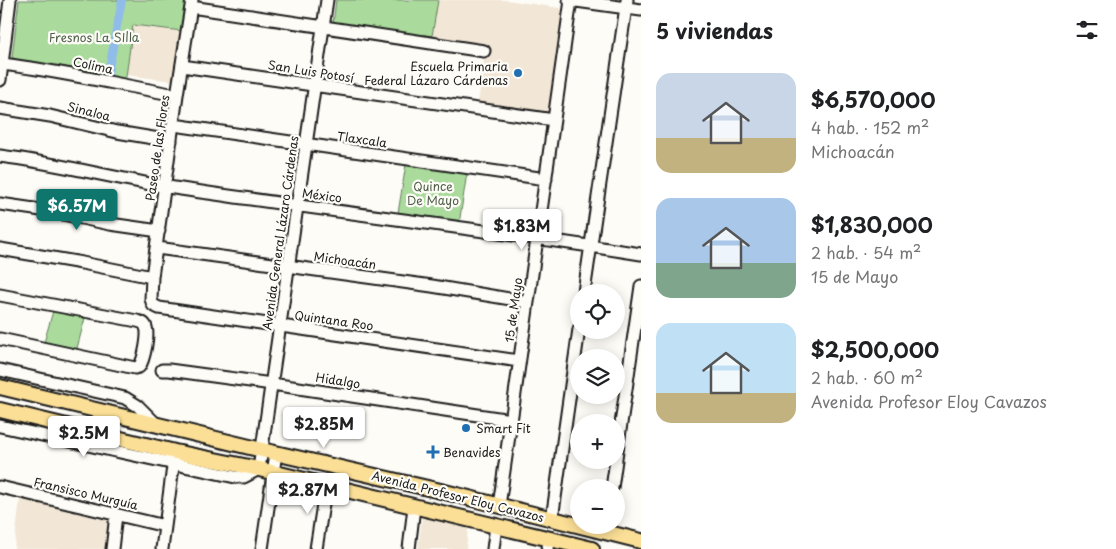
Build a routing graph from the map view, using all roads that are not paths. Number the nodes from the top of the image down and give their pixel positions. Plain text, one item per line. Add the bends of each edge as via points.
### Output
1 (10, 0) edge
2 (327, 0) edge
3 (570, 0) edge
4 (192, 4) edge
5 (626, 4) edge
6 (641, 10) edge
7 (323, 27) junction
8 (3, 42) edge
9 (484, 51) dead end
10 (2, 64) junction
11 (182, 66) junction
12 (0, 80) edge
13 (315, 86) junction
14 (178, 95) junction
15 (0, 108) edge
16 (554, 120) junction
17 (174, 125) junction
18 (171, 141) junction
19 (307, 145) junction
20 (0, 156) edge
21 (546, 179) junction
22 (166, 186) junction
23 (0, 204) edge
24 (297, 205) junction
25 (159, 231) junction
26 (537, 238) junction
27 (590, 246) junction
28 (157, 248) junction
29 (0, 249) edge
30 (641, 254) edge
31 (289, 266) junction
32 (152, 278) junction
33 (585, 284) edge
34 (641, 286) edge
35 (0, 295) edge
36 (151, 299) joint
37 (528, 302) junction
38 (280, 327) junction
39 (0, 339) edge
40 (578, 339) edge
41 (519, 361) junction
42 (0, 370) edge
43 (162, 370) dead end
44 (272, 384) junction
45 (0, 387) edge
46 (0, 410) edge
47 (623, 414) edge
48 (511, 420) junction
49 (157, 425) junction
50 (0, 426) edge
51 (262, 450) junction
52 (276, 453) junction
53 (174, 458) junction
54 (259, 469) junction
55 (273, 472) junction
56 (326, 485) junction
57 (0, 487) edge
58 (414, 506) junction
59 (499, 506) junction
60 (116, 515) junction
61 (552, 519) junction
62 (570, 522) edge
63 (165, 526) junction
64 (496, 526) junction
65 (622, 534) edge
66 (641, 541) edge
67 (548, 544) edge
68 (112, 549) edge
69 (162, 549) edge
70 (262, 549) edge
71 (316, 549) edge
72 (409, 549) edge
73 (493, 549) edge
74 (592, 549) edge

1 - 8 street
2 - 7 street, Avenida General Lázaro Cárdenas
3 - 5 street
3 - 16 street, 15 de Mayo
4 - 7 street
4 - 11 street, Paseo de las Flores
5 - 6 street
5 - 27 street
7 - 9 street
7 - 13 street, Avenida General Lázaro Cárdenas
8 - 10 street
10 - 12 street
10 - 14 street, Colima
11 - 13 street, San Luis Potosí
11 - 14 street, Paseo de las Flores
13 - 16 street, San Luis Potosí
13 - 19 street, Avenida General Lázaro Cárdenas
14 - 17 street, Paseo de las Flores
15 - 18 street, Sinaloa
16 - 21 street, 15 de Mayo
17 - 18 street, Paseo de las Flores
17 - 19 street, Tlaxcala
18 - 22 street, Paseo de las Flores
19 - 21 street, Tlaxcala
19 - 24 street, Avenida General Lázaro Cárdenas
20 - 22 street, México
21 - 26 street, 15 de Mayo
22 - 24 street, México
22 - 25 street, Paseo de las Flores
23 - 25 street
24 - 26 street, México
24 - 31 street, Avenida General Lázaro Cárdenas
25 - 28 street, Paseo de las Flores
26 - 27 street, México
26 - 37 street, 15 de Mayo
27 - 30 street, México
27 - 33 street
28 - 31 street, Michoacán
28 - 32 street, Paseo de las Flores
29 - 32 street
31 - 37 street, Michoacán
31 - 38 street, Avenida General Lázaro Cárdenas
32 - 36 street, Paseo de las Flores
34 - 47 street
35 - 39 street via 137,321 146,327 146,346 141,364 135,368
36 - 38 street, Quintana Roo via 159,308
37 - 41 street, 15 de Mayo
38 - 41 street, Quintana Roo
38 - 44 street, Avenida General Lázaro Cárdenas
40 - 61 street
41 - 48 street, 15 de Mayo
42 - 49 street via 125,398
43 - 44 street, Hidalgo
44 - 48 street, Hidalgo
44 - 51 street, Avenida General Lázaro Cárdenas
45 - 49 main road, Avenida Profesor Eloy Cavazos
46 - 53 main road, Avenida Profesor Eloy Cavazos
48 - 59 street, 15 de Mayo
49 - 51 main road, Avenida Profesor Eloy Cavazos
50 - 53 street
51 - 52 main road, Avenida Profesor Eloy Cavazos
51 - 54 street, Avenida General Lázaro Cárdenas
52 - 55 street
52 - 59 main road, Avenida Profesor Eloy Cavazos
53 - 54 main road, Avenida Profesor Eloy Cavazos
53 - 63 street
54 - 55 main road, Avenida Profesor Eloy Cavazos
55 - 56 main road, Avenida Profesor Eloy Cavazos
55 - 70 street
56 - 58 main road, Avenida Profesor Eloy Cavazos
56 - 71 street
57 - 60 street, Fransisco Murguía
58 - 64 main road, Avenida Profesor Eloy Cavazos
58 - 72 street
59 - 61 main road, Avenida Profesor Eloy Cavazos
60 - 63 street, Fransisco Murguía
60 - 68 street
61 - 62 main road, Avenida Profesor Eloy Cavazos
63 - 69 street
64 - 67 main road, Avenida Profesor Eloy Cavazos
64 - 73 street
65 - 66 main road, Avenida Profesor Eloy Cavazos
67 - 74 main road, Avenida Profesor Eloy Cavazos

